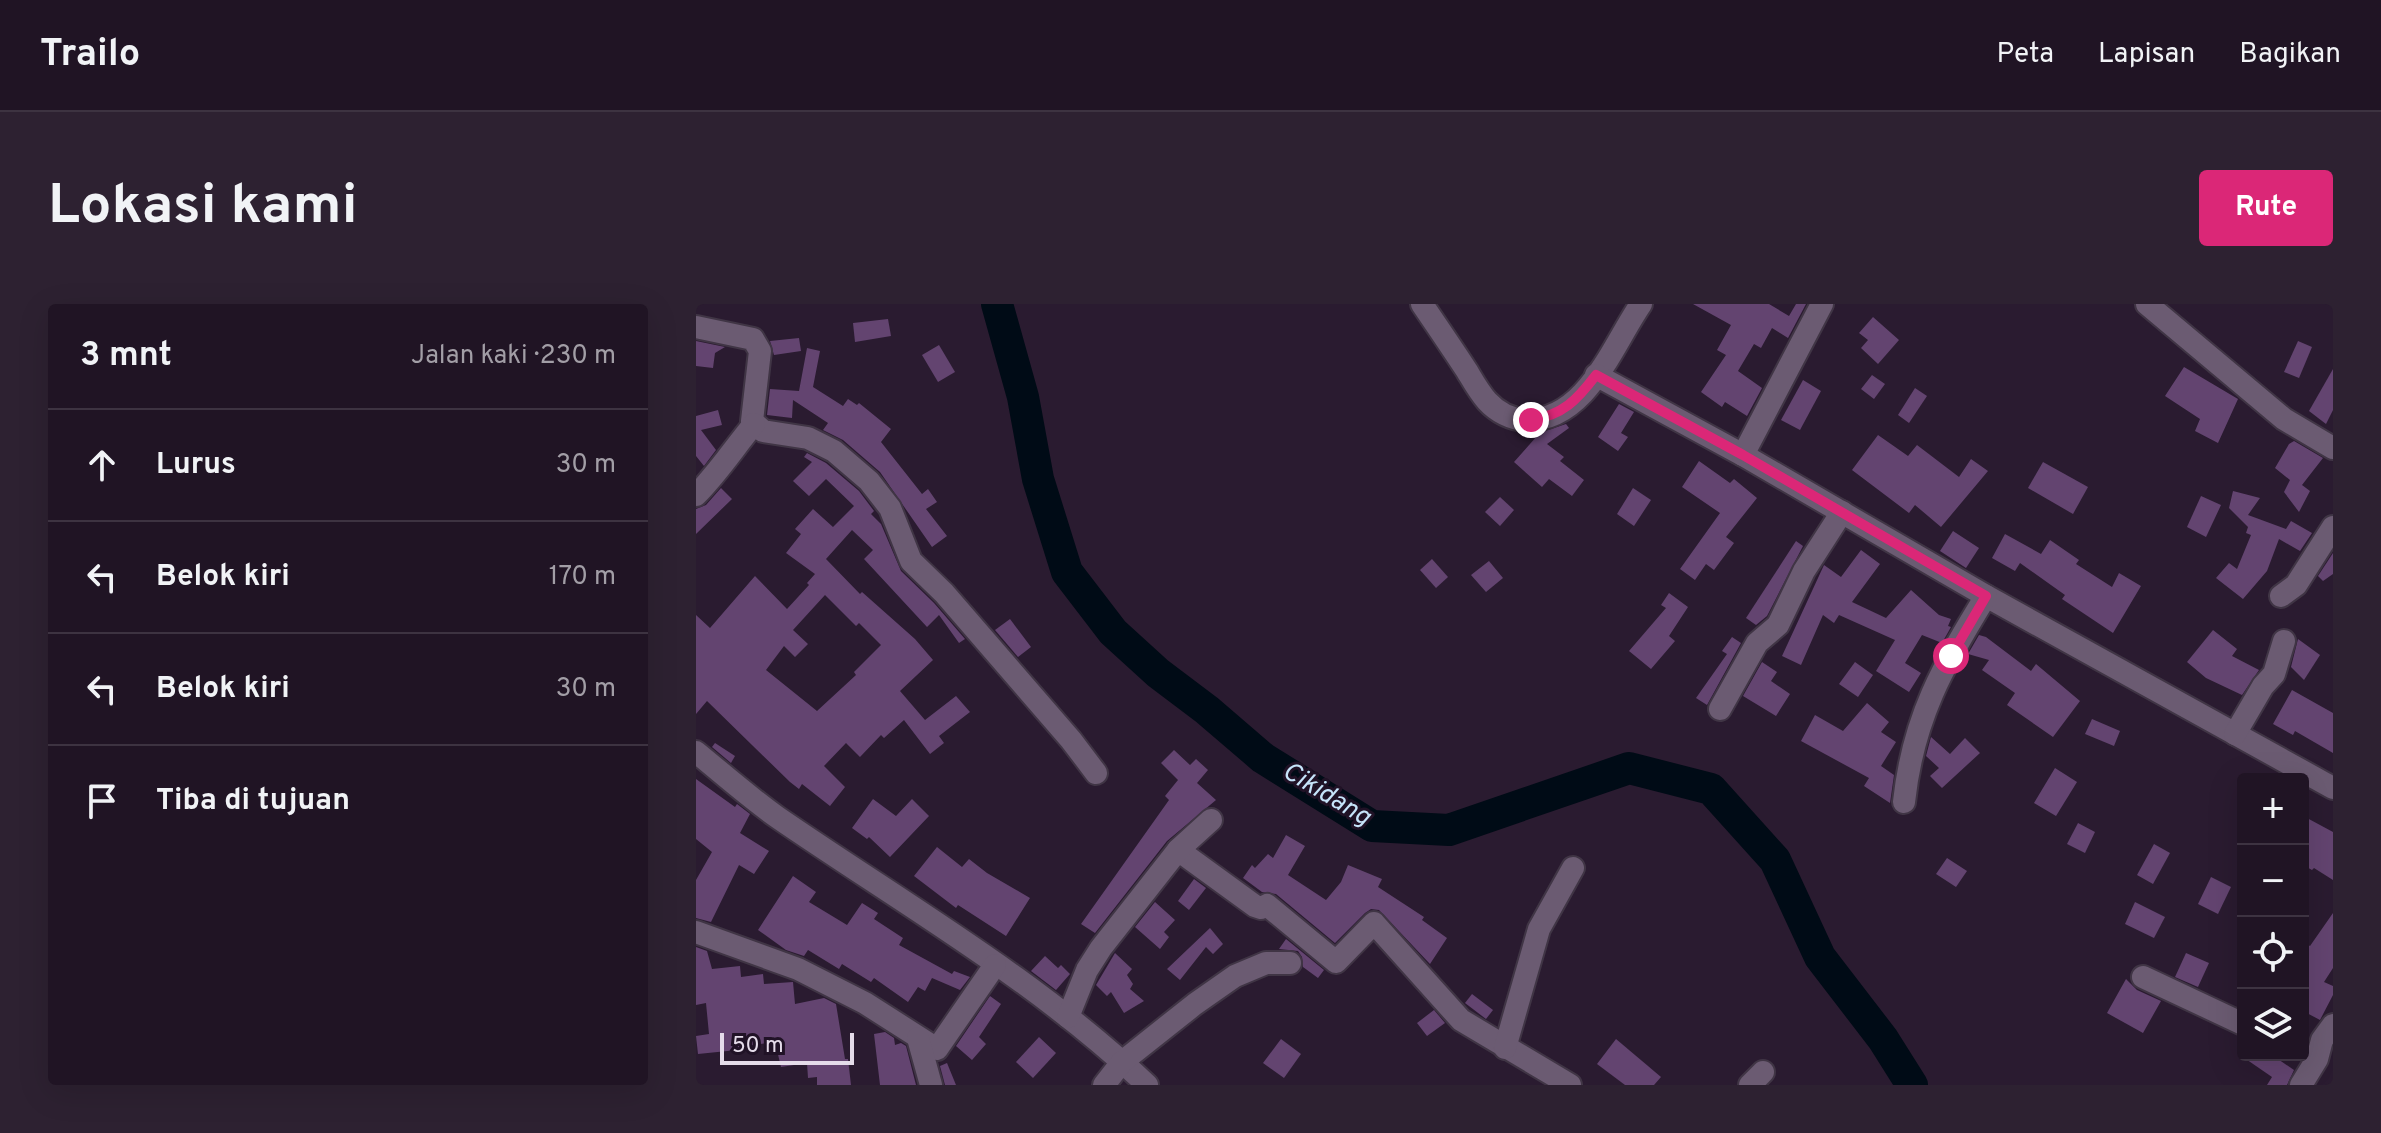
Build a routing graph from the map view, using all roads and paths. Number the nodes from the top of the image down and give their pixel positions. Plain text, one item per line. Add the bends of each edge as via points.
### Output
1 (1422, 304) edge
2 (1641, 304) edge
3 (1822, 304) edge
4 (2147, 304) edge
5 (696, 327) edge
6 (1596, 375) junction
7 (754, 424) junction
8 (2330, 439) edge
9 (1743, 455) junction
10 (696, 495) edge
11 (1842, 512) junction
12 (2333, 527) edge
13 (1986, 596) junction
14 (2281, 596) dead end
15 (2284, 641) dead end
16 (1720, 709) dead end
17 (2235, 734) junction
18 (696, 752) edge
19 (1096, 773) dead end
20 (2333, 788) edge
21 (1904, 802) dead end
22 (1211, 820) dead end
23 (1178, 850) junction
24 (1573, 868) dead end
25 (697, 934) edge
26 (1290, 963) dead end
27 (995, 965) junction
28 (2143, 977) dead end
29 (1068, 1017) junction
30 (2237, 1021) edge
31 (2333, 1025) edge
32 (918, 1038) junction
33 (1505, 1048) junction
34 (2318, 1059) edge
35 (1122, 1062) junction
36 (931, 1085) edge
37 (1104, 1085) edge
38 (1147, 1085) edge
39 (1570, 1085) edge
40 (2301, 1085) edge

1 - 6 street via 1487,401 1509,417 1531,420 1566,410
2 - 6 street
3 - 9 street
4 - 8 street via 2284,419
5 - 7 street via 750,337 758,346
6 - 9 street
7 - 10 street
7 - 19 street via 771,433 812,440 843,457 869,481 890,508 911,561
9 - 11 street
11 - 13 street
11 - 16 street via 1778,625 1757,643
12 - 14 street via 2296,585
13 - 17 street
13 - 21 street via 1931,692 1916,730
15 - 17 street via 2274,674
17 - 20 street
18 - 27 street via 775,815
22 - 23 street
23 - 29 street via 1101,948
23 - 33 street via 1257,907 1267,905 1336,962 1374,923 1454,1014
24 - 33 street via 1539,929
25 - 32 street via 798,969
26 - 35 street via 1266,963 1235,976
27 - 29 street
27 - 32 street via 937,1049
28 - 30 street
29 - 35 street
31 - 34 street via 2322,1040
32 - 36 street
33 - 39 street
34 - 40 street
35 - 37 street
35 - 38 street

